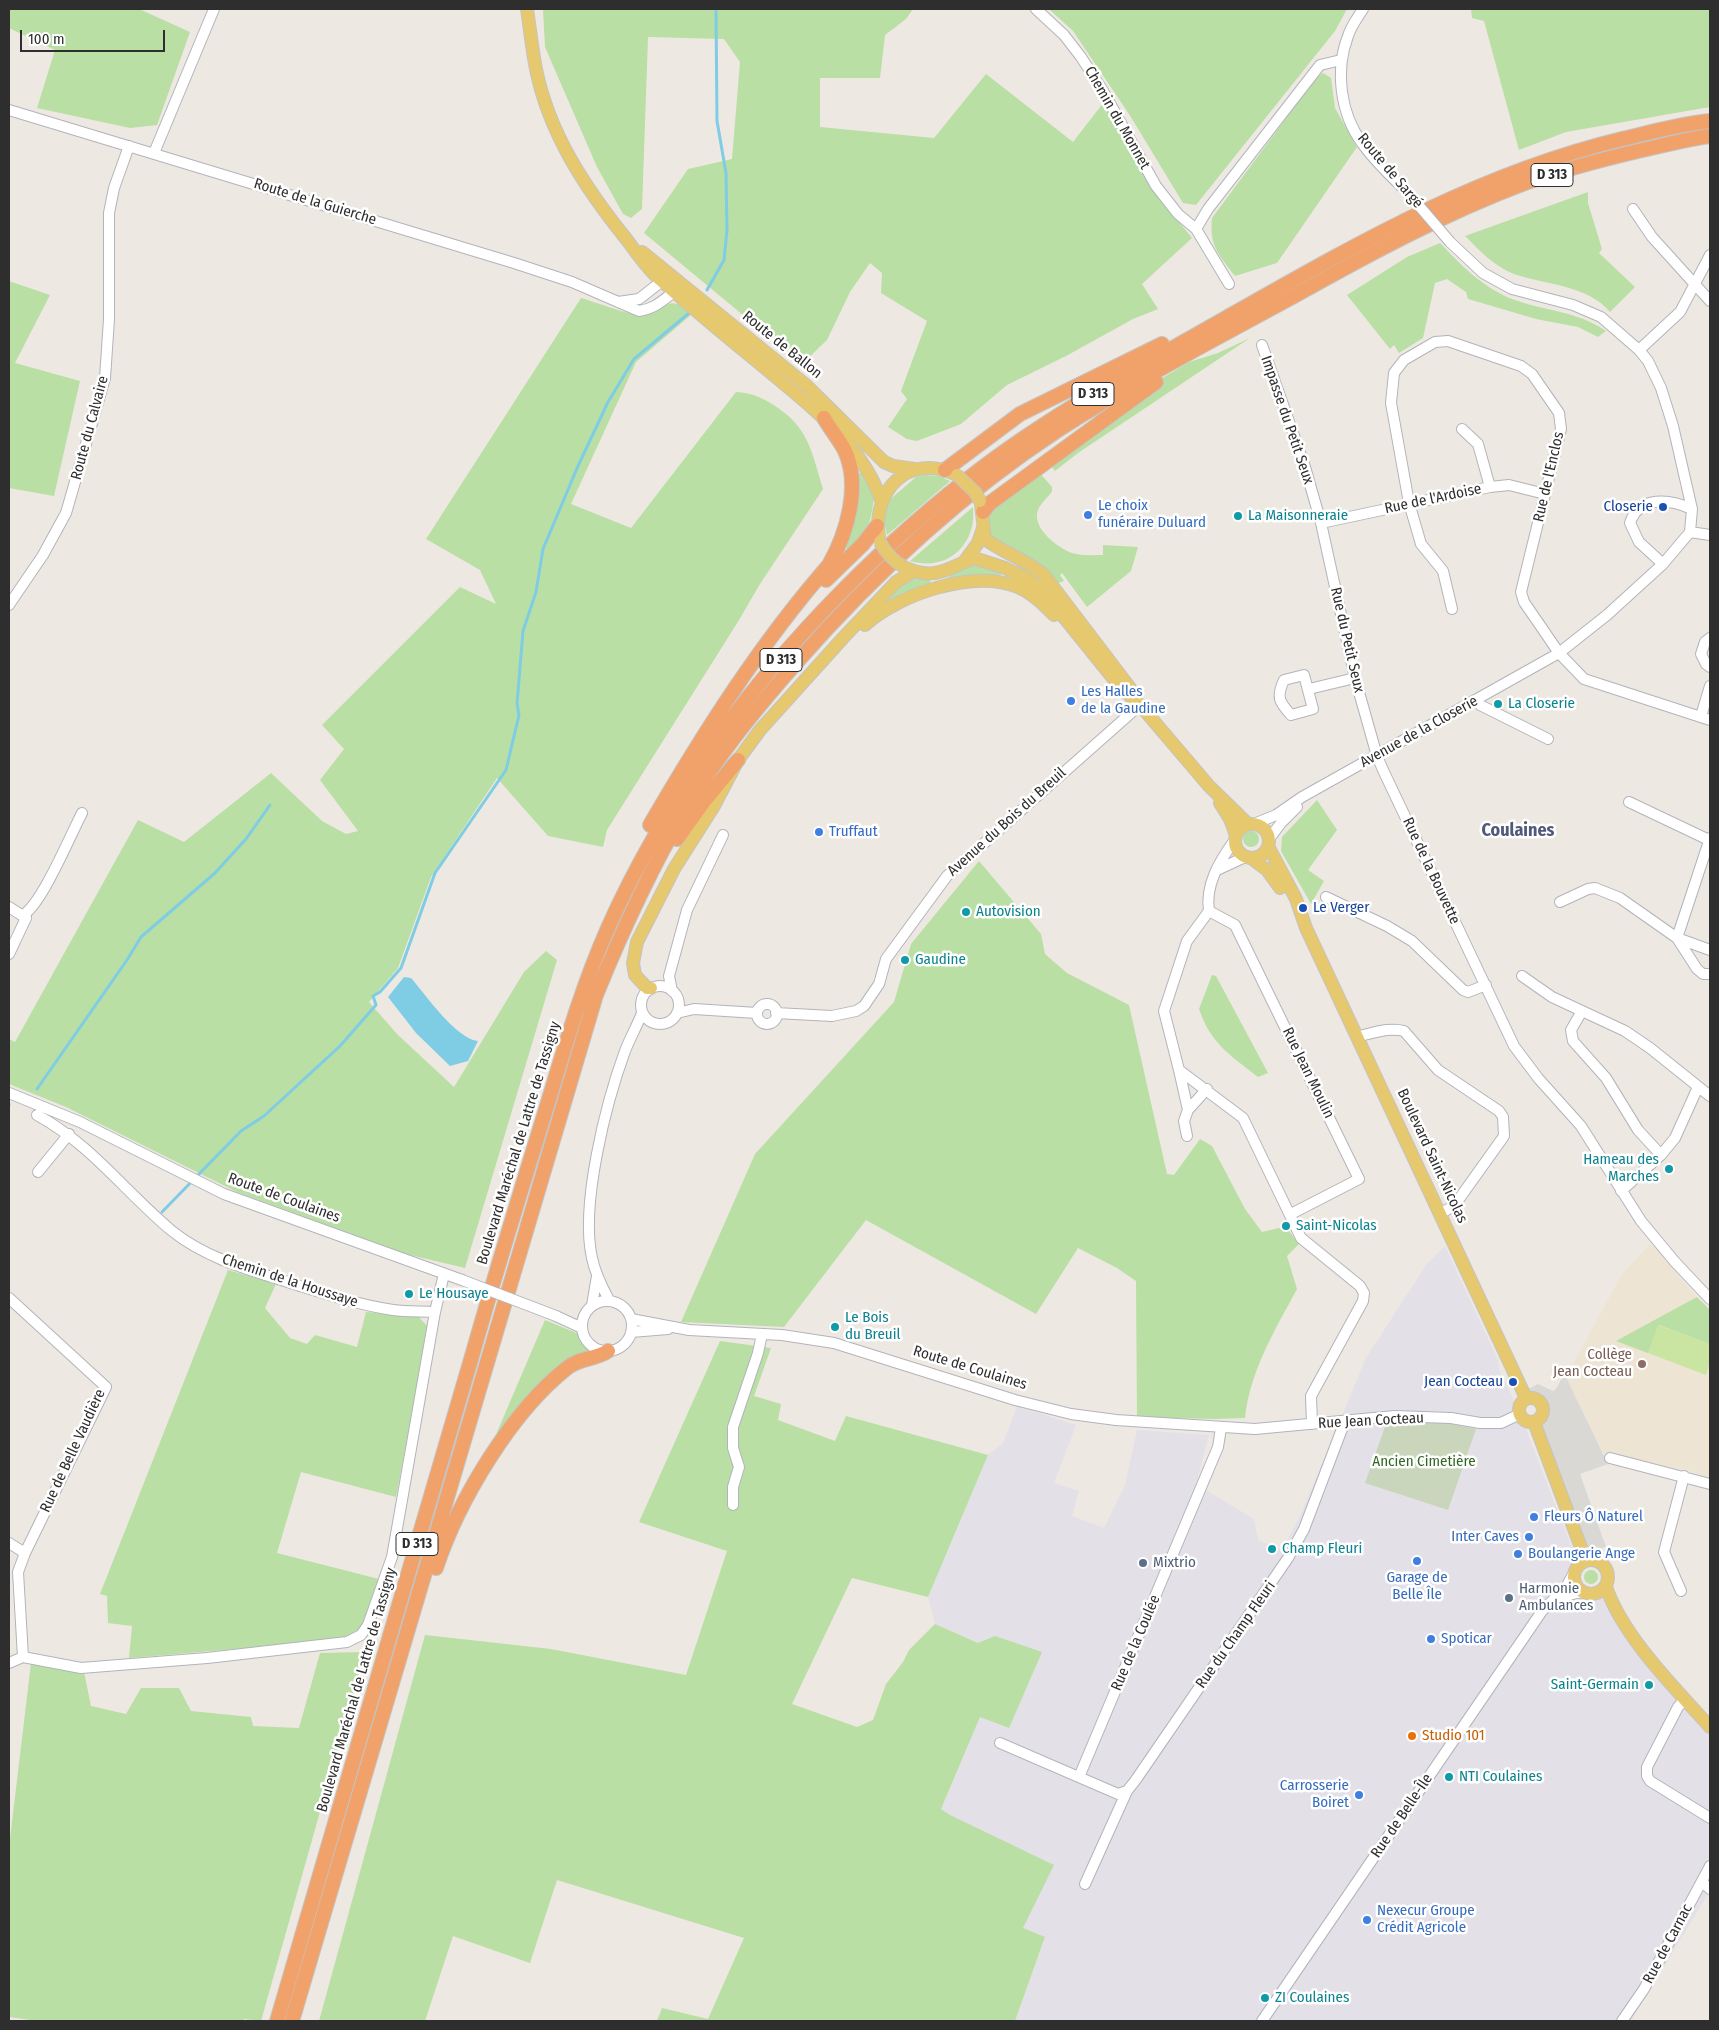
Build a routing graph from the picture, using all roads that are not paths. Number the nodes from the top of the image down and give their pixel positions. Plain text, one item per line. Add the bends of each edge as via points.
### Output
1 (214, 9) edge
2 (527, 9) edge
3 (1036, 9) edge
4 (1363, 9) edge
5 (1341, 60) junction
6 (9, 110) edge
7 (1710, 121) edge
8 (1710, 136) edge
9 (129, 146) junction
10 (154, 153) junction
11 (1633, 209) dead end
12 (1196, 229) junction
13 (628, 241) junction
14 (1710, 256) edge
15 (662, 281) junction
16 (1229, 284) dead end
17 (1694, 284) junction
18 (675, 286) junction
19 (1710, 301) edge
20 (618, 302) junction
21 (1216, 324) junction
22 (1262, 345) dead end
23 (1639, 350) junction
24 (1194, 351) junction
25 (824, 418) junction
26 (1462, 429) dead end
27 (915, 469) junction
28 (951, 472) junction
29 (1490, 486) junction
30 (1545, 494) junction
31 (881, 500) junction
32 (1409, 503) junction
33 (981, 506) junction
34 (1692, 509) junction
35 (1321, 523) junction
36 (877, 526) junction
37 (983, 528) junction
38 (1690, 532) junction
39 (1710, 535) edge
40 (964, 562) junction
41 (1663, 564) junction
42 (909, 569) junction
43 (9, 605) edge
44 (1452, 609) dead end
45 (783, 622) junction
46 (843, 638) junction
47 (1710, 638) edge
48 (1559, 653) junction
49 (1099, 661) junction
50 (1710, 667) edge
51 (1355, 678) junction
52 (1710, 686) edge
53 (1308, 690) dead end
54 (1477, 700) junction
55 (1140, 705) junction
56 (1706, 718) edge
57 (1548, 739) dead end
58 (1377, 756) junction
59 (738, 760) junction
60 (1209, 786) junction
61 (1316, 789) junction
62 (1629, 802) dead end
63 (82, 813) dead end
64 (1251, 824) junction
65 (723, 835) dead end
66 (1235, 838) junction
67 (1710, 839) edge
68 (1268, 842) junction
69 (1248, 857) junction
70 (1217, 870) junction
71 (635, 887) junction
72 (1326, 896) dead end
73 (1560, 902) dead end
74 (9, 907) edge
75 (1208, 911) junction
76 (23, 915) junction
77 (1306, 928) junction
78 (1677, 938) junction
79 (1710, 950) edge
80 (9, 954) edge
81 (1710, 974) edge
82 (669, 976) junction
83 (1522, 976) dead end
84 (1486, 985) junction
85 (655, 987) junction
86 (672, 991) junction
87 (678, 1001) junction
88 (694, 1009) junction
89 (1582, 1011) junction
90 (642, 1013) junction
91 (677, 1013) junction
92 (653, 1024) junction
93 (636, 1030) junction
94 (1359, 1036) junction
95 (1179, 1070) junction
96 (1698, 1087) junction
97 (1207, 1089) junction
98 (9, 1093) edge
99 (1710, 1096) edge
100 (1188, 1110) junction
101 (37, 1115) dead end
102 (69, 1134) junction
103 (1187, 1136) dead end
104 (1661, 1155) junction
105 (38, 1172) dead end
106 (1621, 1191) junction
107 (1441, 1213) junction
108 (1291, 1214) junction
109 (444, 1274) junction
110 (597, 1276) junction
111 (9, 1298) edge
112 (1710, 1299) edge
113 (609, 1300) junction
114 (592, 1305) junction
115 (435, 1312) junction
116 (584, 1315) junction
117 (556, 1316) junction
118 (631, 1318) junction
119 (582, 1328) junction
120 (681, 1328) junction
121 (631, 1332) junction
122 (762, 1334) junction
123 (608, 1351) junction
124 (1526, 1398) junction
125 (1520, 1414) junction
126 (1345, 1421) junction
127 (1534, 1422) junction
128 (1312, 1424) junction
129 (1221, 1428) junction
130 (1610, 1458) dead end
131 (1684, 1476) junction
132 (1710, 1484) edge
133 (733, 1505) dead end
134 (9, 1543) edge
135 (25, 1552) junction
136 (1586, 1561) junction
137 (1574, 1573) junction
138 (1595, 1591) junction
139 (1681, 1591) dead end
140 (1542, 1611) junction
141 (22, 1657) junction
142 (9, 1663) edge
143 (1685, 1699) junction
144 (386, 1705) junction
145 (1710, 1727) edge
146 (1000, 1743) dead end
147 (1080, 1777) junction
148 (1127, 1791) junction
149 (1710, 1818) edge
150 (1710, 1866) edge
151 (1085, 1884) dead end
152 (1706, 1885) edge
153 (276, 2021) edge
154 (292, 2021) edge
155 (1262, 2021) edge
156 (1622, 2021) edge

1 - 10 street
2 - 13 main road, Route de Ballon via 536,71 548,112 588,191
3 - 12 street, Chemin du Monnet via 1081,57 1156,186 1178,214
4 - 5 street, Route de Sargé via 1348,34
5 - 12 street via 1320,65
5 - 23 street, Route de Sargé, bridge via 1340,82 1347,114 1361,142 1450,242 1483,273 1512,289 1573,305 1601,317
6 - 9 street, Route de la Guierche
7 - 21 highway, D 313 via 1589,147 1464,191
8 - 24 highway, D 313 via 1590,163 1528,182 1470,205 1355,262
9 - 10 street, Route de la Guierche
9 - 43 street, Route du Calvaire via 109,213 110,319 105,378 66,513 43,555
10 - 20 street, Route de la Guierche via 514,263 572,282
11 - 17 street via 1652,237
12 - 16 street, Chemin du Monnet
13 - 15 main road, Route de Ballon via 640,260
13 - 18 main road, Route de Ballon
14 - 17 street
15 - 18 main road, Route de Ballon
15 - 20 street via 639,299
17 - 19 street
17 - 23 street via 1680,312
18 - 20 street, Route de la Guierche via 654,308 632,309
18 - 25 main road, Route de Ballon
18 - 27 main road, Route de Ballon via 807,386 884,462
21 - 28 highway via 1204,322 1020,414
21 - 71 highway, D 313 via 1091,396 1008,449 923,516 871,564 813,623 756,688 718,738 658,830
22 - 35 street, Impasse du Petit Seux
23 - 34 street via 1662,388
24 - 33 highway via 1189,362 1144,389 1038,470
24 - 71 highway, D 313 via 1090,411 996,474 933,525 877,577 823,632 729,744
25 - 31 main road, Route de Ballon via 858,455 872,476
25 - 45 highway via 845,451 852,487 850,504 837,552
26 - 29 street via 1478,444
27 - 28 main road
27 - 31 main road via 892,484
28 - 33 main road, bridge via 975,492
29 - 30 street, Rue de l'Ardoise via 1509,485
29 - 32 street, Rue de l'Ardoise
30 - 32 street, Rue de l'Enclos via 1561,429 1559,413 1532,374 1521,366 1448,341 1435,342 1404,360 1394,373 1391,403
30 - 48 street, Rue de l'Enclos via 1521,598
31 - 36 main road
32 - 35 street, Rue de l'Ardoise
32 - 44 street, Rue de l'Enclos via 1420,544 1442,571
33 - 37 main road
34 - 38 street
34 - 41 street via 1676,502 1645,503 1632,516 1630,523 1636,536
35 - 51 street, Rue du Petit Seux
36 - 42 main road, bridge via 884,551
36 - 45 highway via 863,544
37 - 40 main road via 978,544
37 - 55 main road via 985,539 1031,565 1054,586 1127,682
38 - 39 street
38 - 41 street, Avenue de la Closerie
40 - 42 main road via 935,574
40 - 49 main road via 974,558 1028,579 1054,604
41 - 48 street, Avenue de la Closerie
42 - 46 main road
45 - 71 highway via 681,771 626,872
46 - 49 main road via 859,631 874,616 914,597 957,584 995,581 1017,587 1034,597
46 - 59 main road via 760,730
47 - 50 street via 1705,642 1702,654
48 - 54 street, Avenue de la Closerie
48 - 56 street, Rue de l'Enclos via 1584,679
49 - 55 main road
51 - 53 street
51 - 58 street, Rue du Petit Seux
52 - 56 street
54 - 57 street via 1480,705
54 - 58 street, Avenue de la Closerie
55 - 60 main road
55 - 88 street, Avenue du Bois du Breuil via 947,876 891,951 879,984 864,1006 832,1016 776,1013 768,1004 762,1005 757,1013
58 - 61 street, Avenue de la Closerie
58 - 84 street, Rue de la Bouvette
59 - 71 highway
59 - 85 main road via 714,806 674,869 634,952 635,975 647,988
60 - 64 main road
60 - 66 main road via 1230,819
61 - 64 street, Avenue de la Closerie via 1276,815
61 - 68 street, Avenue de la Closerie via 1281,822
62 - 67 street
63 - 76 street via 39,898
64 - 66 main road via 1242,826
64 - 68 main road via 1264,829
65 - 82 street via 687,910
66 - 69 main road via 1237,850
66 - 70 street
67 - 78 street
68 - 69 main road via 1261,855
68 - 77 main road, Boulevard Saint-Nicolas via 1296,899
69 - 70 street
69 - 77 main road, Boulevard Saint-Nicolas via 1273,877
70 - 75 street via 1206,898
71 - 144 highway, Boulevard Maréchal de Lattre de Tassigny / D 313 via 596,996
71 - 153 highway, Boulevard Maréchal de Lattre de Tassigny / D 313 via 599,950 558,1067
72 - 84 street via 1412,941 1463,990 1468,992
73 - 78 street via 1595,888 1620,898
74 - 76 street
75 - 95 street via 1187,941 1164,1011
75 - 108 street, Rue Jean Moulin via 1235,925 1360,1179
76 - 80 street via 26,922
77 - 94 main road, Boulevard Saint-Nicolas
78 - 79 street
78 - 81 street via 1697,969 1703,974
82 - 85 street
82 - 86 street
83 - 89 street via 1552,997
84 - 106 street, Rue de la Bouvette via 1514,1046 1581,1126
85 - 86 street
85 - 90 street via 642,997
86 - 87 street
87 - 88 street
87 - 91 street
88 - 91 street
89 - 96 street via 1650,1048
89 - 104 street via 1571,1030 1573,1041 1606,1078 1638,1130
90 - 92 street
90 - 93 street
91 - 92 street via 668,1022
92 - 93 street
93 - 110 street via 626,1050 605,1119 590,1199 590,1243
94 - 107 main road, Boulevard Saint-Nicolas
94 - 107 street via 1397,1029 1404,1031 1438,1070 1499,1111 1503,1117 1504,1136 1454,1206
95 - 97 street
95 - 100 street
96 - 99 street
96 - 104 street via 1674,1138
97 - 100 street
97 - 108 street via 1242,1118
98 - 109 street, Route de Coulaines via 80,1122 224,1194
100 - 103 street via 1184,1121
101 - 102 street, Chemin de la Houssaye
102 - 105 street
102 - 115 street, Chemin de la Houssaye via 174,1232 203,1251 232,1265 351,1302 394,1310
104 - 106 street
106 - 112 street, Rue de la Bouvette via 1641,1221
107 - 124 main road, Boulevard Saint-Nicolas
108 - 128 street via 1301,1238 1360,1286 1364,1293 1311,1396
109 - 115 street
109 - 117 street, Route de Coulaines, bridge
110 - 113 street
110 - 114 street
111 - 135 street, Rue de Belle Vaudière via 106,1387
113 - 114 street
113 - 118 street via 621,1305
114 - 116 street
115 - 141 street via 392,1557 368,1625 361,1635 338,1643 81,1668
116 - 117 street, Route de Coulaines
116 - 119 street
117 - 119 street, Route de Coulaines
118 - 120 street, Route de Coulaines
118 - 121 street
119 - 123 street via 590,1345
120 - 121 street, Route de Coulaines
120 - 122 street, Route de Coulaines
121 - 123 street via 624,1344
122 - 129 street, Route de Coulaines via 834,1344 1071,1414
122 - 133 street via 733,1427 733,1448 739,1467 733,1487
123 - 144 highway via 597,1358 578,1360 548,1385 504,1440 472,1488 440,1557
124 - 125 main road via 1521,1403
124 - 127 main road via 1537,1398 1543,1404 1542,1416
125 - 126 street, Rue Jean Cocteau via 1501,1423 1395,1416
125 - 127 main road via 1526,1421
126 - 128 street, Rue Jean Cocteau
126 - 148 street, Rue du Champ Fleuri via 1304,1529 1288,1558
127 - 136 main road
128 - 129 street, Rue Jean Cocteau via 1256,1429
129 - 147 street, Rue de la Coulée via 1218,1447
130 - 131 street
131 - 132 street
131 - 139 street via 1664,1552
134 - 135 street
135 - 141 street, Rue de Belle Vaudière via 18,1572
136 - 137 main road
136 - 138 main road via 1597,1561 1609,1575
137 - 138 main road via 1575,1584
137 - 140 street, Rue de Belle-Île via 1566,1587
138 - 140 street, Rue de Belle-Île via 1569,1595
138 - 143 main road via 1613,1607 1644,1651
140 - 155 street, Rue de Belle-Île
141 - 142 street
143 - 145 main road
143 - 149 street via 1647,1767 1647,1776
144 - 154 highway, Boulevard Maréchal de Lattre de Tassigny / D 313
146 - 147 street
147 - 148 street via 1118,1794
148 - 151 street, Rue du Champ Fleuri
150 - 152 street, Rue de Carnac
152 - 156 street, Rue de Carnac

